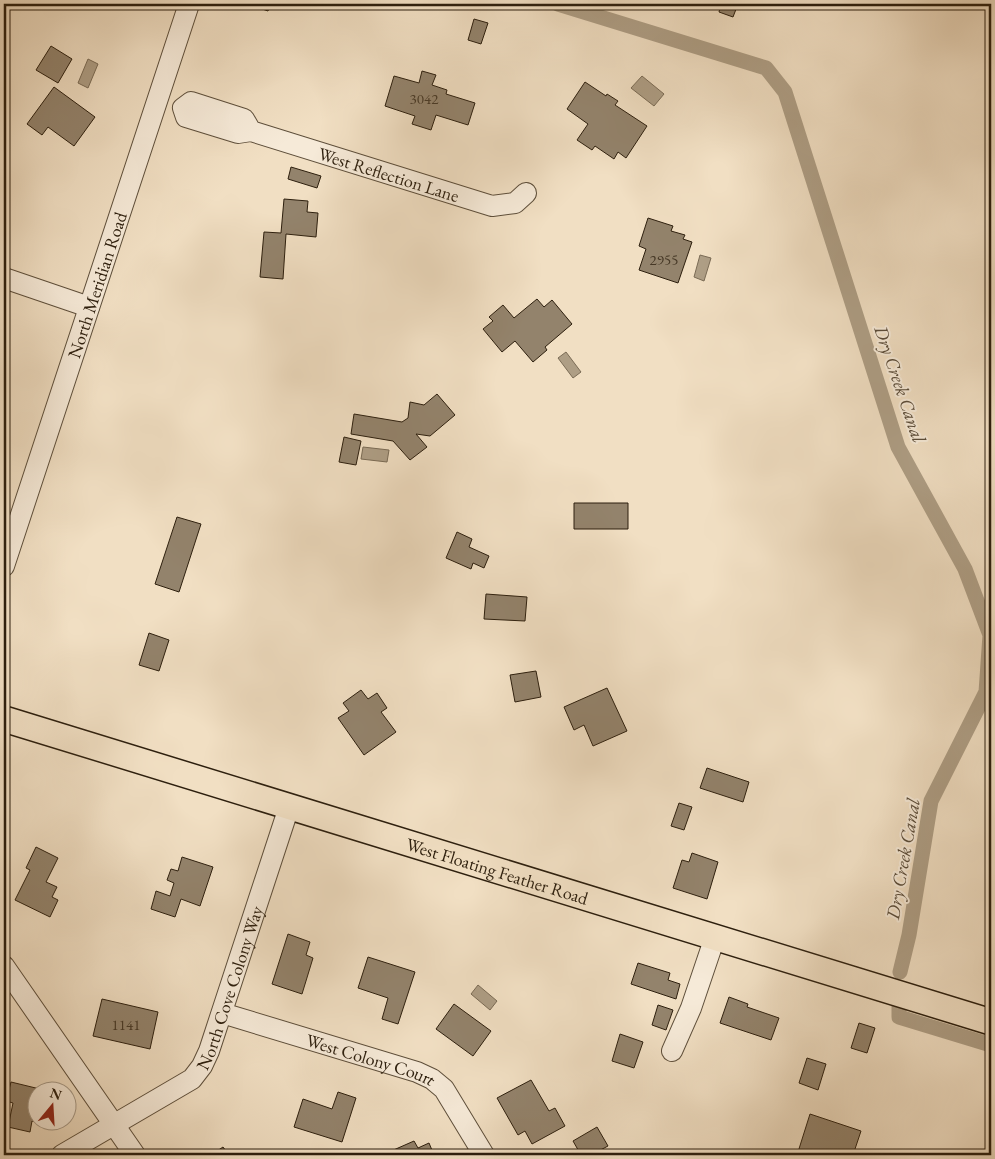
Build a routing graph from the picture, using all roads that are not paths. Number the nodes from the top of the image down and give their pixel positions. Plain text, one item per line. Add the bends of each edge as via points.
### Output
1 (189, 4) edge
2 (157, 100) junction
3 (526, 193) dead end
4 (4, 278) edge
5 (89, 307) junction
6 (4, 566) edge
7 (4, 719) edge
8 (289, 807) junction
9 (715, 937) junction
10 (4, 966) edge
11 (222, 1013) junction
12 (991, 1022) edge
13 (672, 1051) dead end
14 (114, 1125) junction
15 (62, 1155) edge
16 (135, 1155) edge
17 (484, 1155) edge

1 - 2 street, North Meridian Road
2 - 3 street, West Reflection Lane via 183,108 191,102 244,119 251,131 492,206 515,202
2 - 5 street, North Meridian Road
4 - 5 street
5 - 6 street, North Meridian Road
7 - 8 main road, West Floating Feather Road
8 - 9 main road, West Floating Feather Road
8 - 11 street, North Cove Colony Way
9 - 12 main road, West Floating Feather Road
9 - 13 street
10 - 14 street
11 - 14 street, North Cove Colony Way via 209,1051 192,1079
11 - 17 street, West Colony Court via 432,1079 444,1089
14 - 15 street, North Cove Colony Way
14 - 16 street

